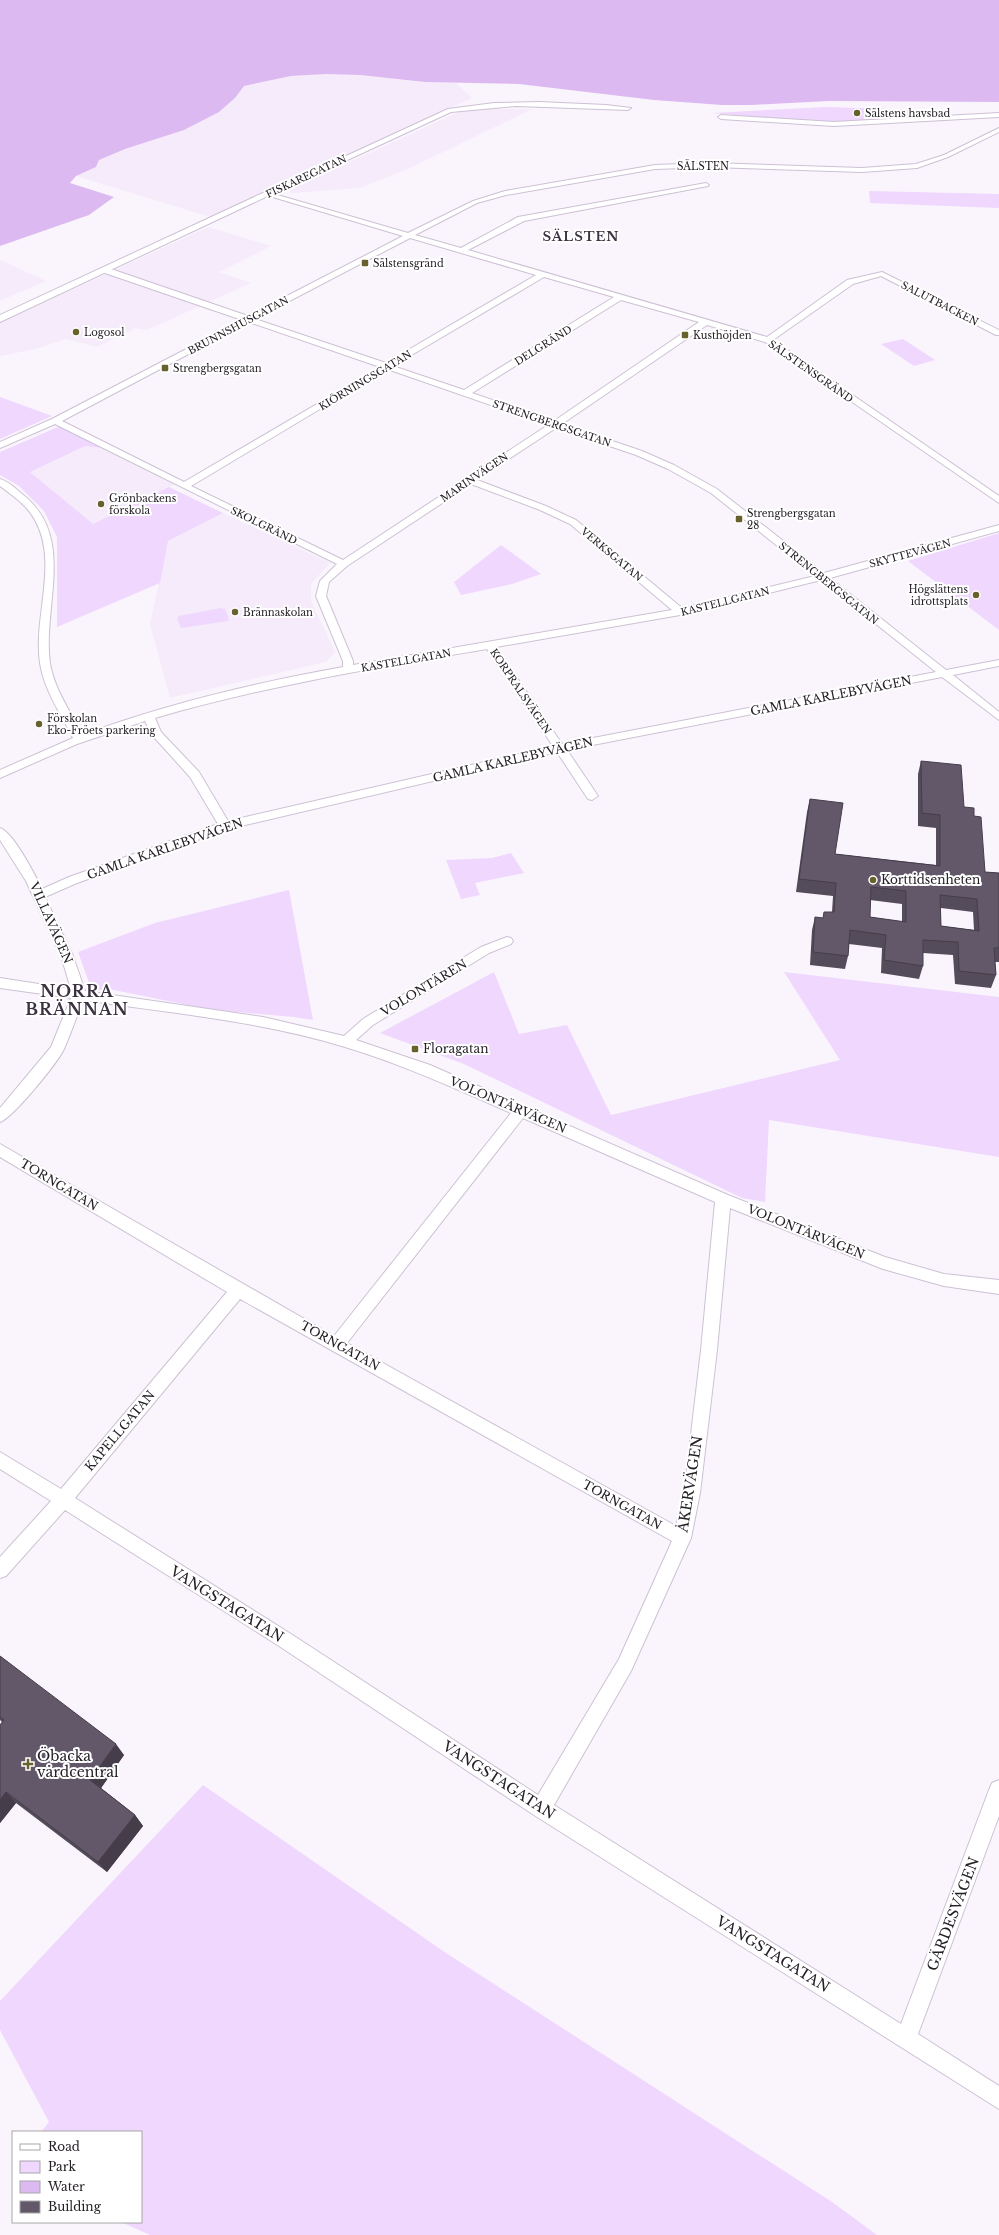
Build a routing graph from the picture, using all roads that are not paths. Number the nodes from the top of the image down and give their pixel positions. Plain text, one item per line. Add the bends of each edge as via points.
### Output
1 (628, 108) dead end
2 (999, 115) edge
3 (720, 117) dead end
4 (999, 130) edge
5 (706, 185) dead end
6 (268, 194) junction
7 (411, 235) junction
8 (463, 250) junction
9 (106, 270) junction
10 (543, 274) junction
11 (620, 297) junction
12 (0, 319) edge
13 (249, 320) junction
14 (705, 322) junction
15 (999, 333) edge
16 (768, 340) junction
17 (388, 366) junction
18 (466, 393) junction
19 (55, 421) junction
20 (554, 424) junction
21 (0, 445) edge
22 (469, 480) junction
23 (0, 482) edge
24 (186, 485) junction
25 (999, 500) edge
26 (999, 528) edge
27 (344, 564) junction
28 (822, 577) junction
29 (680, 612) junction
30 (490, 645) junction
31 (999, 663) edge
32 (348, 669) junction
33 (945, 674) junction
34 (149, 717) junction
35 (999, 717) edge
36 (79, 740) junction
37 (559, 748) junction
38 (0, 774) edge
39 (592, 796) dead end
40 (225, 826) junction
41 (0, 832) edge
42 (38, 895) junction
43 (507, 941) dead end
44 (0, 982) edge
45 (79, 994) junction
46 (346, 1042) junction
47 (521, 1110) junction
48 (0, 1117) edge
49 (0, 1150) edge
50 (723, 1199) junction
51 (999, 1287) edge
52 (238, 1290) junction
53 (337, 1344) junction
54 (0, 1460) edge
55 (62, 1501) junction
56 (682, 1538) junction
57 (0, 1570) edge
58 (999, 1790) edge
59 (541, 1808) junction
60 (906, 2038) junction
61 (999, 2098) edge

1 - 6 street, FISKAREGATAN via 519,104 450,110
2 - 3 street via 834,124
4 - 7 street, SÄLSTEN via 934,161 917,166 862,170 684,166 635,170 529,188 475,202
5 - 8 street via 521,219
6 - 7 street, SÄLSTENSGRÄND
6 - 9 street, FISKAREGATAN
7 - 8 street, SÄLSTENSGRÄND
7 - 13 street, BRUNNSHUSGATAN
8 - 10 street, SÄLSTENSGRÄND
9 - 12 street, FISKAREGATAN
9 - 13 street, STRENGBERGSGATAN
10 - 11 street, SÄLSTENSGRÄND
10 - 17 street, KIÖRNINGSGATAN
11 - 14 street, SÄLSTENSGRÄND
11 - 18 street, DELGRÄND
13 - 17 street, STRENGBERGSGATAN
13 - 19 street, BRUNNSHUSGATAN
14 - 16 street, SÄLSTENSGRÄND
14 - 20 street, MARINVÄGEN
15 - 16 street, SALUTBACKEN via 882,274 850,282
16 - 25 street, SÄLSTENSGRÄND
17 - 18 street, STRENGBERGSGATAN
17 - 24 street, KIÖRNINGSGATAN
18 - 20 street, STRENGBERGSGATAN
19 - 21 street, BRUNNSHUSGATAN
19 - 24 street, SKOLGRÄND
20 - 22 street, MARINVÄGEN
20 - 28 street, STRENGBERGSGATAN via 639,453 695,479 744,514
22 - 27 street, MARINVÄGEN
22 - 29 street, VERKSGATAN via 573,522
23 - 36 street via 18,492 32,507 50,544 44,654 48,674
24 - 27 street, SKOLGRÄND
26 - 28 street, SKYTTEVÄGEN
27 - 32 street, MARINVÄGEN via 327,577 320,589 348,661
28 - 29 street, KASTELLGATAN
28 - 33 street, STRENGBERGSGATAN
29 - 30 street, KASTELLGATAN
30 - 32 street, KASTELLGATAN
30 - 37 street, KORPRALSVÄGEN
31 - 33 street, GAMLA KARLEBYVÄGEN
32 - 34 street, KASTELLGATAN via 250,688
33 - 35 street, STRENGBERGSGATAN
33 - 37 street, GAMLA KARLEBYVÄGEN
34 - 36 street, KASTELLGATAN
34 - 40 street via 156,733 195,775
36 - 38 street, KASTELLGATAN via 32,758
37 - 39 street, KORPRALSVÄGEN
37 - 40 street, GAMLA KARLEBYVÄGEN
40 - 42 street, GAMLA KARLEBYVÄGEN
41 - 42 street, VILLAVÄGEN via 10,844
42 - 45 street, VILLAVÄGEN via 67,956
43 - 46 street, VOLONTÄREN via 485,950 368,1022
44 - 45 street, VOLONTÄRVÄGEN
45 - 46 street, VOLONTÄRVÄGEN via 263,1022
45 - 48 street via 58,1049
46 - 47 street, VOLONTÄRVÄGEN via 425,1069
47 - 50 street, VOLONTÄRVÄGEN
47 - 53 street
49 - 52 street, TORNGATAN
50 - 51 street, VOLONTÄRVÄGEN via 883,1263 944,1280
50 - 56 street, ÅKERVÄGEN via 692,1493
52 - 53 street, TORNGATAN
52 - 55 street, KAPELLGATAN
53 - 56 street, TORNGATAN
54 - 55 street, VANGSTAGATAN
55 - 57 street, KAPELLGATAN
55 - 59 street, VANGSTAGATAN via 285,1640
56 - 59 street, ÅKERVÄGEN via 625,1665
58 - 60 street, GÄRDESVÄGEN
59 - 60 street, VANGSTAGATAN
60 - 61 street, VANGSTAGATAN

